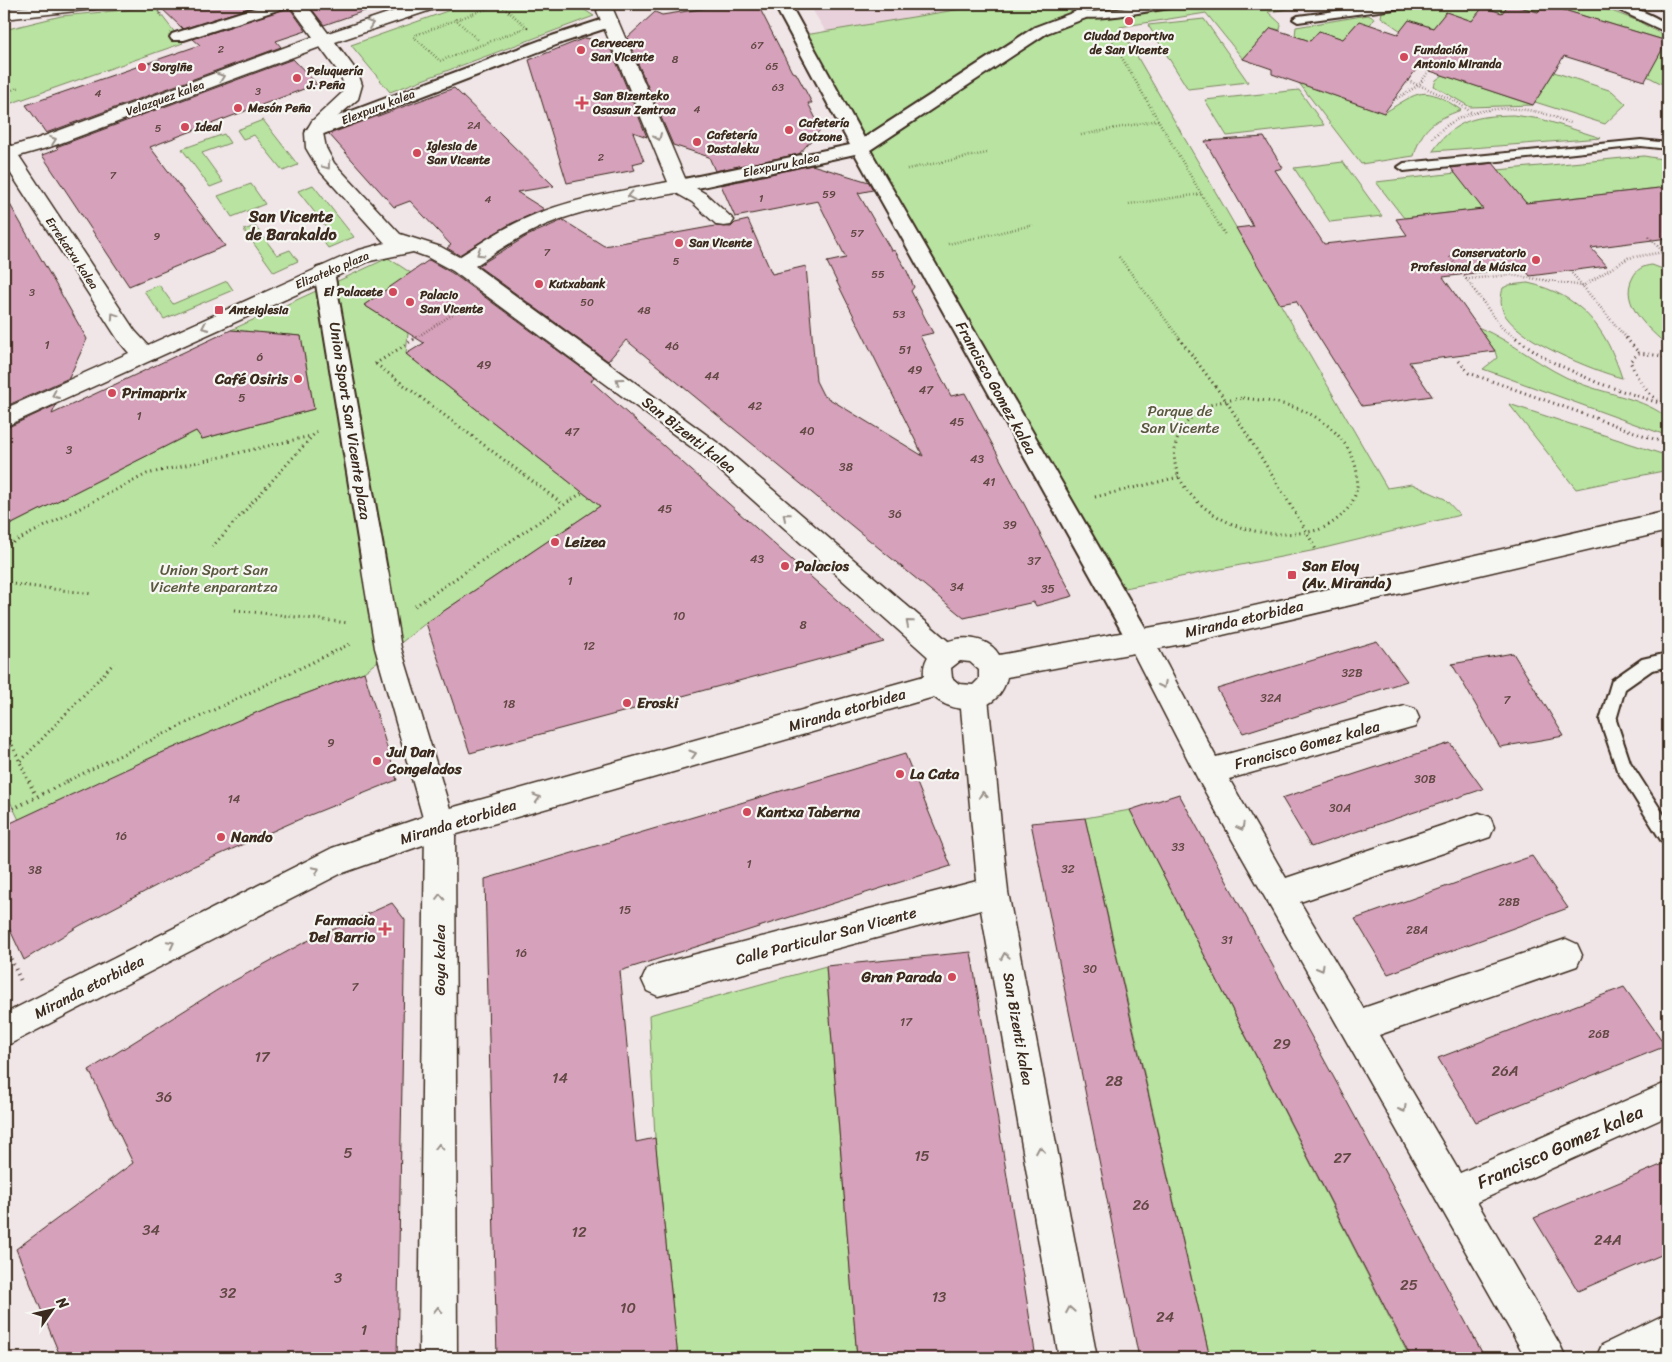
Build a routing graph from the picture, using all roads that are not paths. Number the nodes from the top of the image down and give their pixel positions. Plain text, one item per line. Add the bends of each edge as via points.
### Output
1 (94, 4) edge
2 (282, 4) edge
3 (297, 4) edge
4 (431, 4) edge
5 (782, 4) edge
6 (1176, 4) edge
7 (1408, 4) edge
8 (1611, 4) edge
9 (1665, 4) edge
10 (1668, 6) edge
11 (608, 10) edge
12 (1078, 12) edge
13 (4, 14) edge
14 (1298, 19) dead end
15 (1668, 30) edge
16 (178, 38) dead end
17 (324, 40) junction
18 (315, 131) junction
19 (1668, 146) edge
20 (861, 148) junction
21 (5, 152) edge
22 (1404, 167) dead end
23 (679, 186) junction
24 (724, 220) dead end
25 (412, 246) junction
26 (460, 266) junction
27 (324, 272) junction
28 (144, 355) junction
29 (4, 418) edge
30 (1668, 521) edge
31 (375, 570) joint
32 (1140, 642) junction
33 (945, 655) junction
34 (1668, 660) edge
35 (994, 668) junction
36 (939, 684) junction
37 (974, 698) junction
38 (1406, 718) dead end
39 (1210, 772) junction
40 (440, 826) junction
41 (1479, 828) dead end
42 (1668, 836) edge
43 (993, 892) junction
44 (1280, 896) junction
45 (1566, 954) dead end
46 (658, 980) dead end
47 (1355, 1027) junction
48 (4, 1031) edge
49 (1668, 1100) edge
50 (1452, 1195) junction
51 (1668, 1332) edge
52 (438, 1358) edge
53 (1078, 1358) edge
54 (1547, 1358) edge
55 (1615, 1358) edge

1 - 13 street
2 - 16 street
3 - 17 street
17 -> 4 street, Velazquez kalea
5 - 20 street, Francisco Gomez kalea
6 - 12 lane via 1108,14
7 - 14 lane
8 - 15 lane
9 - 10 street
11 - 18 street, Elexpuru kalea via 558,39
11 -> 23 street
12 - 20 street, Elexpuru kalea via 1041,30
17 - 18 street via 353,85 351,95 321,121
21 -> 17 street, Velazquez kalea via 43,143
18 -> 25 street via 316,148 326,166 393,239
19 - 22 lane via 1641,142
20 - 23 street, Elexpuru kalea
20 - 32 street, Francisco Gomez kalea
28 -> 21 street, Errekatxu kalea via 127,336
23 - 24 street
23 -> 26 street, Elexpuru kalea via 573,208 547,217 522,228
25 - 26 street, San Bizenti kalea via 434,252
25 - 27 street, Elizateko plaza via 383,250
33 -> 26 street, San Bizenti kalea via 714,452
27 -> 28 street, Elizateko plaza
27 - 31 street, Union Sport San Vicente plaza
28 -> 29 street, Elizateko plaza
30 - 32 street, Miranda etorbidea
31 - 40 street, Goya kalea via 388,648
32 - 35 street, Miranda etorbidea
32 -> 39 street, Francisco Gomez kalea
33 - 35 street via 952,651 970,650 986,657
33 - 36 street via 937,668
34 - 42 lane via 1648,664 1618,685 1608,720 1623,765
35 - 37 street via 990,689
36 - 37 street via 954,696
40 -> 36 street, Miranda etorbidea
43 -> 37 street, San Bizenti kalea
38 - 39 street, Francisco Gomez kalea
39 -> 44 street, Francisco Gomez kalea
48 -> 40 street, Miranda etorbidea via 332,862
52 -> 40 street, Goya kalea
41 - 44 street
43 - 46 street, Calle Particular San Vicente
53 -> 43 street, San Bizenti kalea
44 -> 47 street, Francisco Gomez kalea
45 - 47 street
47 -> 50 street, Francisco Gomez kalea
49 - 50 street, Francisco Gomez kalea
50 - 54 street, Francisco Gomez kalea
51 - 55 street

